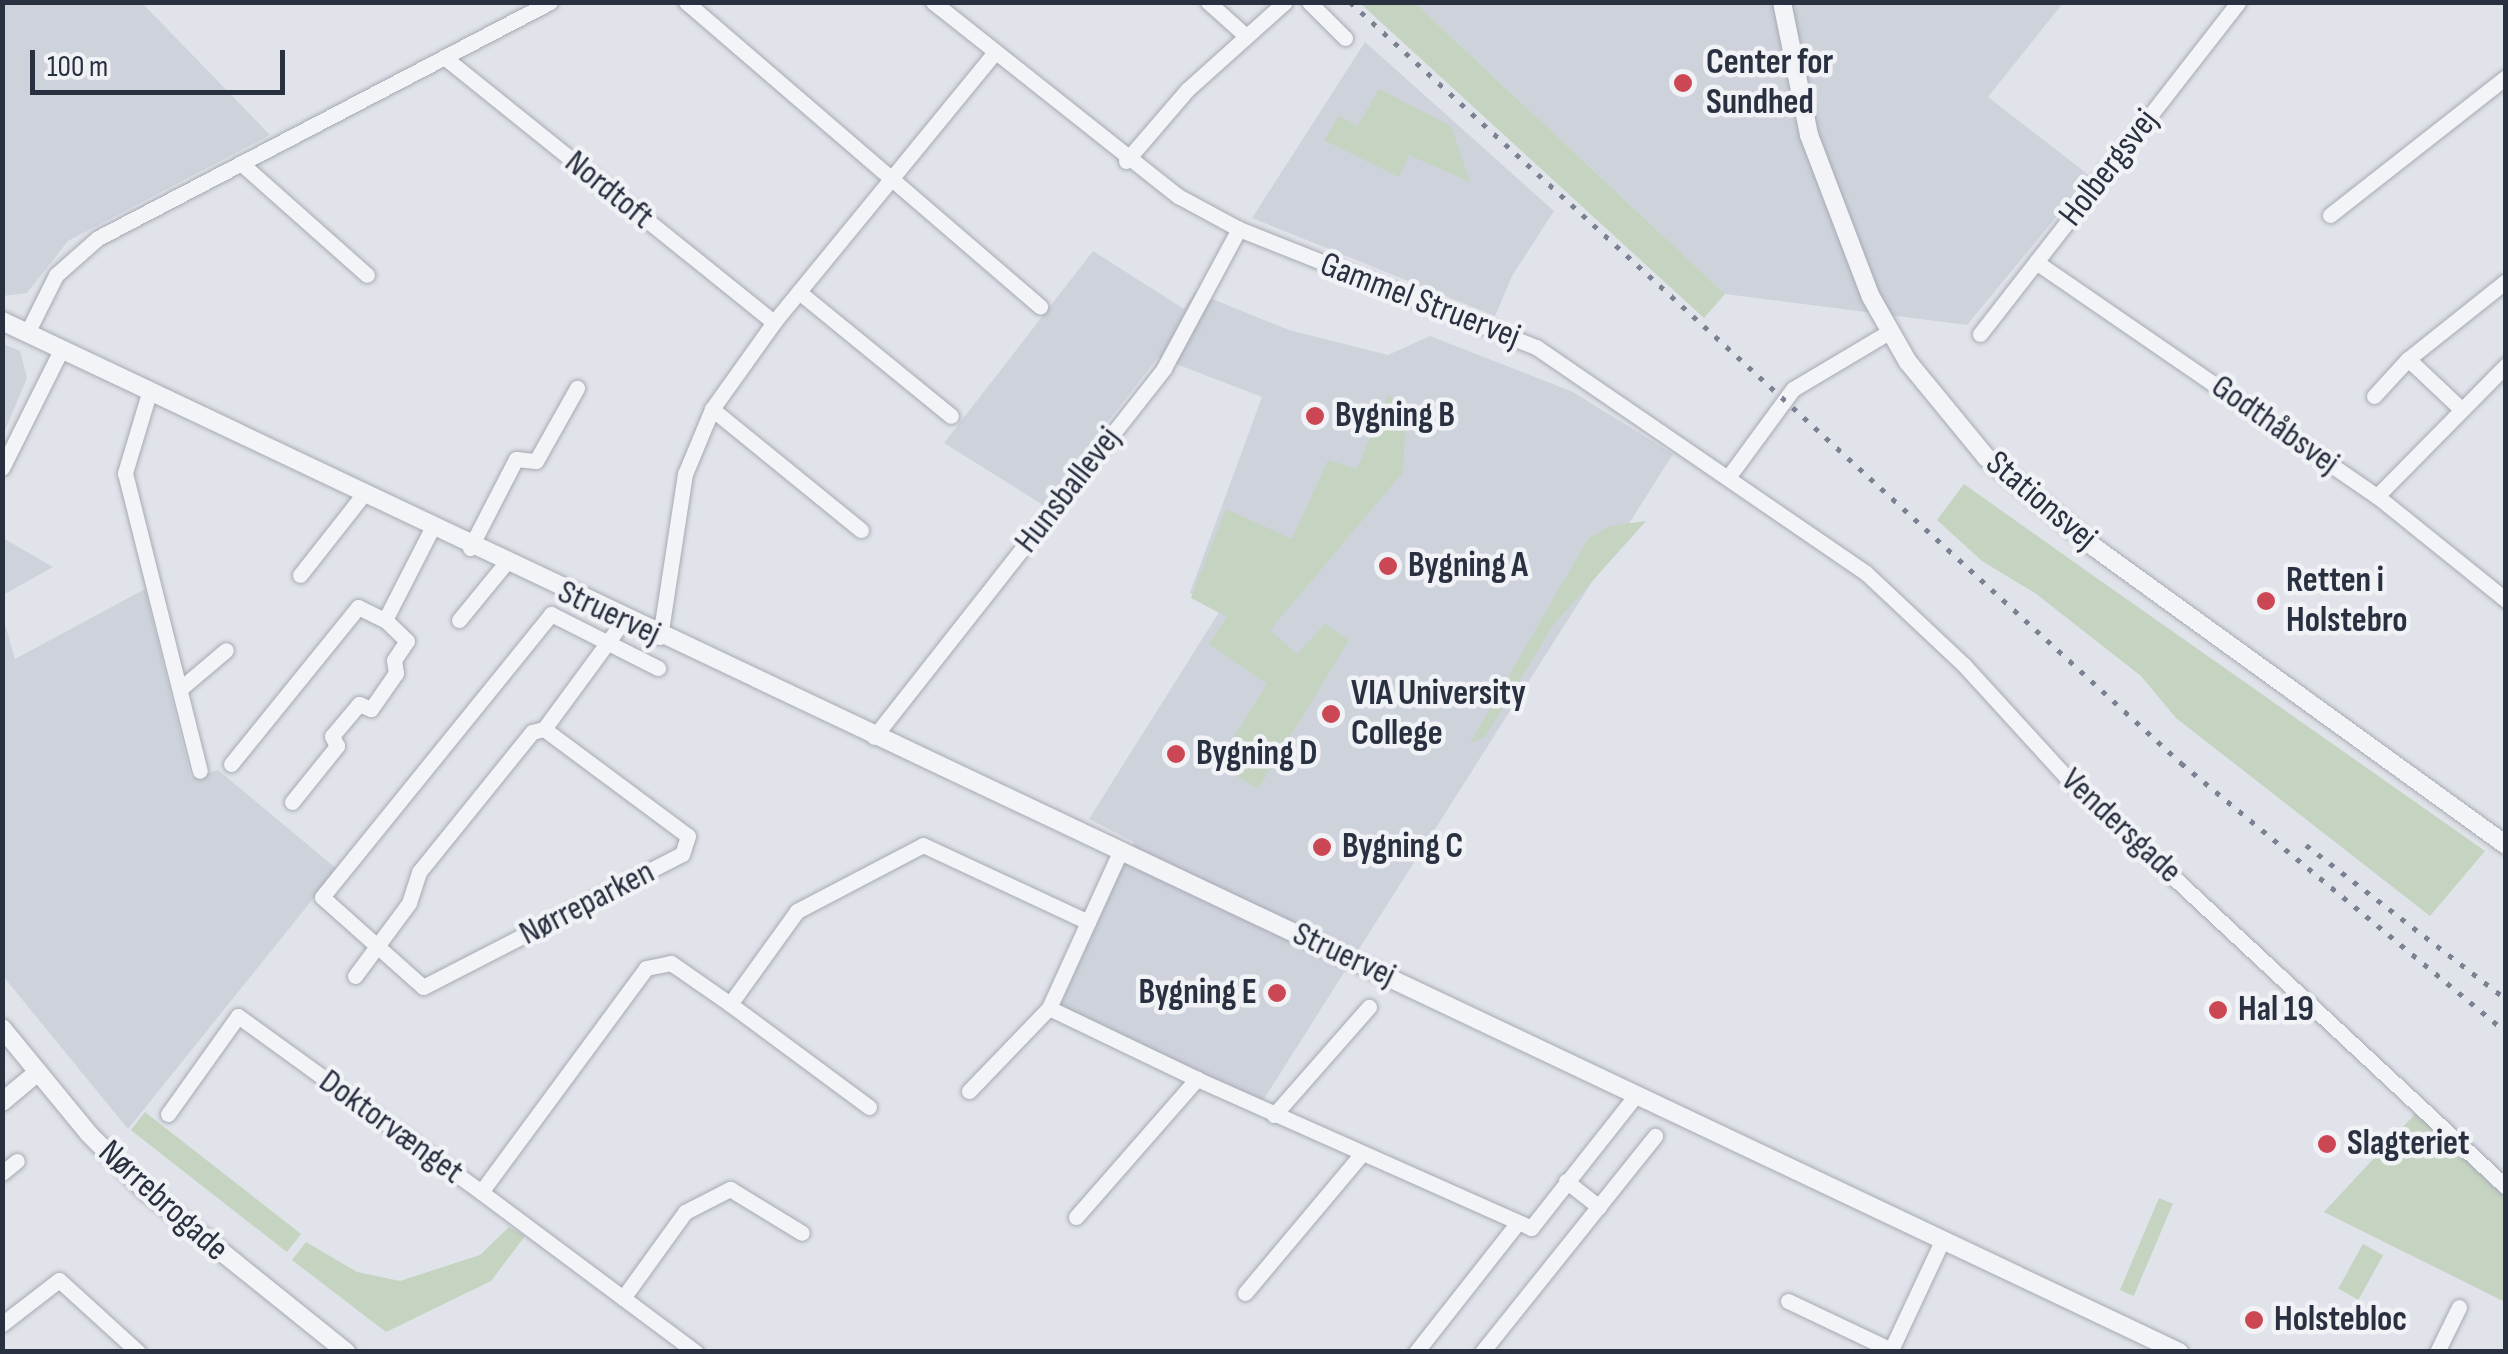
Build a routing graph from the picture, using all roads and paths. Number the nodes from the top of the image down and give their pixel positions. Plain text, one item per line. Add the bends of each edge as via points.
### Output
1 (550, 2) edge
2 (686, 2) edge
3 (933, 2) edge
4 (1208, 2) edge
5 (1285, 2) edge
6 (1309, 2) edge
7 (1782, 2) edge
8 (2237, 3) edge
9 (1246, 36) junction
10 (1345, 38) dead end
11 (994, 53) junction
12 (444, 57) junction
13 (2506, 77) edge
14 (1126, 161) junction
15 (242, 164) junction
16 (891, 180) junction
17 (2330, 215) dead end
18 (1239, 229) junction
19 (2036, 262) junction
20 (367, 275) dead end
21 (2506, 281) edge
22 (799, 292) junction
23 (1040, 308) dead end
24 (2, 321) edge
25 (774, 322) junction
26 (1890, 332) junction
27 (27, 333) junction
28 (1980, 334) dead end
29 (61, 350) junction
30 (2408, 358) junction
31 (2506, 365) edge
32 (577, 388) dead end
33 (149, 393) junction
34 (2374, 396) dead end
35 (2460, 408) junction
36 (712, 410) junction
37 (950, 416) dead end
38 (2, 468) edge
39 (1729, 476) junction
40 (363, 495) junction
41 (2377, 496) junction
42 (432, 528) junction
43 (862, 530) dead end
44 (470, 548) junction
45 (505, 564) junction
46 (300, 575) dead end
47 (2506, 600) edge
48 (385, 620) junction
49 (459, 620) dead end
50 (624, 620) junction
51 (660, 637) junction
52 (611, 646) junction
53 (226, 650) dead end
54 (658, 668) dead end
55 (180, 689) junction
56 (544, 729) junction
57 (874, 737) junction
58 (231, 764) dead end
59 (200, 770) dead end
60 (292, 802) dead end
61 (2505, 844) edge
62 (1120, 852) junction
63 (1088, 922) junction
64 (379, 944) junction
65 (355, 976) dead end
66 (730, 1004) junction
67 (1369, 1007) dead end
68 (1049, 1008) junction
69 (2, 1028) edge
70 (38, 1072) junction
71 (1197, 1080) junction
72 (969, 1091) dead end
73 (1636, 1095) junction
74 (2, 1102) edge
75 (869, 1107) dead end
76 (168, 1114) dead end
77 (1274, 1115) junction
78 (1655, 1136) dead end
79 (1360, 1155) junction
80 (17, 1161) dead end
81 (2, 1173) edge
82 (1566, 1182) junction
83 (2506, 1186) edge
84 (481, 1192) junction
85 (1599, 1206) junction
86 (1076, 1217) dead end
87 (1516, 1225) junction
88 (802, 1233) dead end
89 (1942, 1241) junction
90 (1245, 1293) dead end
91 (623, 1298) junction
92 (1788, 1301) dead end
93 (2459, 1307) dead end
94 (3, 1322) edge
95 (1891, 1351) edge
96 (138, 1352) edge
97 (346, 1352) edge
98 (696, 1352) edge
99 (1416, 1352) edge
100 (1482, 1352) edge
101 (2179, 1352) edge
102 (2437, 1352) edge

1 - 12 street
2 - 16 street
3 - 11 street, Gammel Struervej
4 - 9 street
5 - 9 street
6 - 10 street
7 - 26 street, Stationsvej via 1804,118 1834,212
8 - 19 street, Holbergsvej
9 - 14 street via 1188,89
11 - 14 street, Gammel Struervej
11 - 16 street
12 - 15 street
12 - 25 street, Nordtoft
13 - 17 street
14 - 18 street, Gammel Struervej
15 - 20 street
15 - 27 street via 76,253 56,275
16 - 22 street
16 - 23 street
18 - 39 street, Gammel Struervej via 1536,347
18 - 57 street, Hunsballevej via 1164,368
19 - 28 street, Holbergsvej
19 - 41 street, Godthåbsvej
21 - 30 street
22 - 25 street
22 - 37 street
24 - 27 street, Struervej
25 - 36 street
26 - 39 street via 1793,390
26 - 61 street, Stationsvej via 1938,400 2033,500
27 - 29 street, Struervej
29 - 33 street, Struervej
29 - 38 street
30 - 34 street
30 - 35 street
31 - 35 street
32 - 44 street via 536,461 516,459
33 - 40 street, Struervej
33 - 55 street via 126,473
35 - 41 street
36 - 43 street
36 - 51 street via 686,474
39 - 83 street, Vendersgade via 1866,573 1964,665 2069,780
40 - 42 street, Struervej
40 - 46 street
41 - 47 street, Godthåbsvej
42 - 44 street, Struervej
42 - 48 street
44 - 45 street, Struervej
45 - 49 street
45 - 50 street, Struervej
48 - 58 street via 358,607
48 - 60 street via 407,641 394,660 396,673 370,708 359,704 332,736 337,746
50 - 51 street, Struervej
50 - 52 street
51 - 57 street, Struervej
52 - 54 street, Nørreparken
52 - 56 street
52 - 64 street, Nørreparken via 550,614 322,897
53 - 55 street
55 - 59 street
56 - 64 street via 532,732 420,872 409,903
56 - 64 street, Nørreparken via 688,836 682,854 424,988
57 - 62 street, Struervej
62 - 63 street
62 - 73 street, Struervej
63 - 66 street via 923,845 798,911
63 - 68 street
64 - 65 street
66 - 75 street, Doktorvænget
66 - 84 street, Doktorvænget via 671,963 646,968
67 - 77 street
68 - 71 street
68 - 72 street
69 - 70 street, Nørrebrogade
70 - 74 street
70 - 97 street, Nørrebrogade via 146,1190
71 - 77 street
71 - 86 street
73 - 82 street
73 - 89 street, Struervej
76 - 84 street, Doktorvænget via 238,1016
77 - 79 street
78 - 85 street
79 - 87 street
79 - 90 street
80 - 81 street
82 - 85 street
82 - 87 street via 1530,1228
84 - 91 street
85 - 100 street
87 - 99 street
88 - 91 street via 730,1189 685,1212
89 - 95 street
89 - 101 street, Struervej
91 - 98 street
92 - 95 street
93 - 102 street
94 - 96 street via 59,1280

